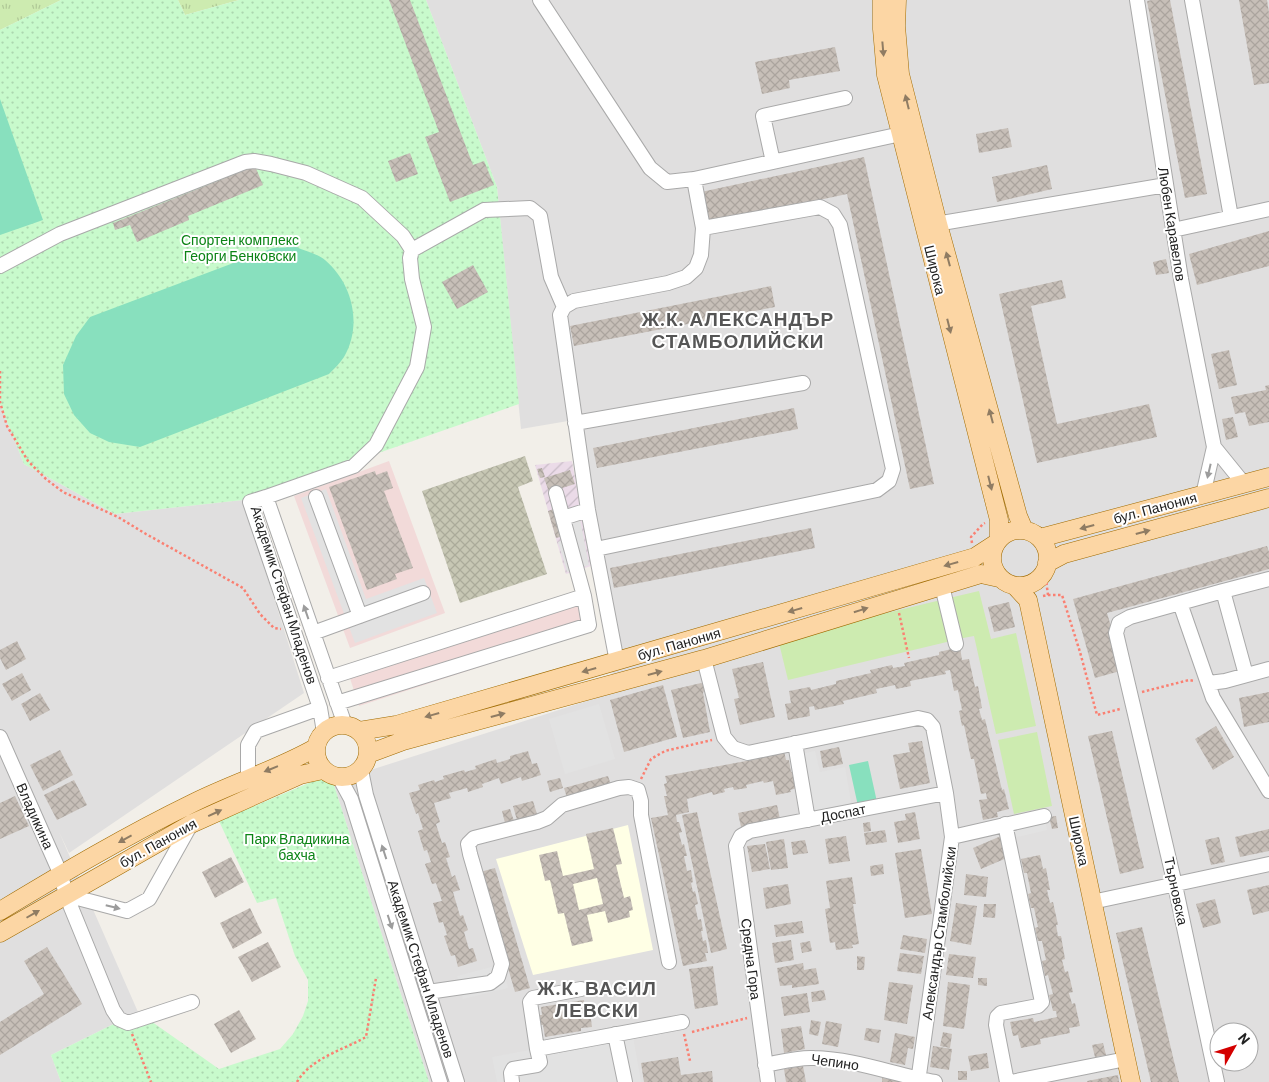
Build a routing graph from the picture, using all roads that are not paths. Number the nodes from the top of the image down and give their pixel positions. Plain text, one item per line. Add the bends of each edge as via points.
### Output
1 (540, 0) edge
2 (882, 0) edge
3 (897, 0) edge
4 (1137, 0) edge
5 (1192, 0) edge
6 (845, 98) dead end
7 (901, 134) junction
8 (773, 162) junction
9 (694, 180) junction
10 (1166, 184) junction
11 (1269, 209) edge
12 (1231, 217) junction
13 (931, 225) junction
14 (704, 228) junction
15 (1173, 230) junction
16 (412, 250) junction
17 (0, 266) edge
18 (564, 307) junction
19 (803, 383) dead end
20 (575, 423) junction
21 (1214, 447) junction
22 (1269, 477) edge
23 (1244, 484) junction
24 (556, 493) dead end
25 (1203, 495) junction
26 (266, 497) junction
27 (316, 498) dead end
28 (1269, 498) edge
29 (588, 510) junction
30 (563, 518) junction
31 (1024, 530) junction
32 (1040, 538) junction
33 (997, 541) junction
34 (596, 549) junction
35 (1048, 564) junction
36 (1269, 578) edge
37 (1038, 580) junction
38 (1007, 582) junction
39 (942, 586) junction
40 (1223, 591) junction
41 (423, 593) dead end
42 (584, 596) junction
43 (1028, 600) junction
44 (1180, 603) junction
45 (360, 616) junction
46 (313, 633) junction
47 (956, 644) dead end
48 (704, 660) junction
49 (617, 662) junction
50 (1269, 669) edge
51 (1246, 675) junction
52 (328, 678) junction
53 (1208, 683) junction
54 (337, 703) junction
55 (320, 708) junction
56 (352, 728) junction
57 (324, 732) junction
58 (0, 737) edge
59 (795, 743) junction
60 (315, 748) junction
61 (364, 762) junction
62 (323, 770) junction
63 (339, 777) junction
64 (248, 778) junction
65 (1269, 791) edge
66 (946, 793) junction
67 (1044, 816) dead end
68 (808, 820) junction
69 (191, 824) junction
70 (1005, 824) junction
71 (741, 836) joint
72 (952, 837) junction
73 (1269, 864) edge
74 (61, 875) junction
75 (1175, 885) junction
76 (66, 895) junction
77 (1092, 902) junction
78 (0, 910) edge
79 (0, 933) edge
80 (669, 962) dead end
81 (581, 989) dead end
82 (428, 992) junction
83 (192, 1002) dead end
84 (683, 1028) road end
85 (615, 1034) junction
86 (537, 1049) junction
87 (1126, 1059) junction
88 (765, 1065) junction
89 (918, 1081) edge
90 (440, 1082) edge
91 (457, 1082) edge
92 (512, 1082) edge
93 (625, 1082) edge
94 (768, 1082) edge
95 (935, 1082) edge
96 (1007, 1082) edge
97 (1011, 1082) edge
98 (1131, 1082) edge
99 (1217, 1082) edge

1 - 9 street via 650,168 667,182
2 -> 7 main road, Широка via 886,76
13 -> 3 main road, Широка via 900,74
4 - 10 street, Любен Каравелов
5 - 12 street
6 - 8 street via 763,116
7 - 8 street
7 - 13 main road, Широка
8 - 9 street
9 - 14 street
10 - 13 street
10 - 15 street, Любен Каравелов
11 - 12 street
12 - 15 street
31 -> 13 main road, Широка
13 -> 33 main road, Широка via 999,520
14 - 18 street via 701,255 696,268 686,277 574,301
14 - 34 street via 820,207 833,214 840,225 893,469 888,482 877,490
15 - 21 street, Любен Каравелов
16 - 17 street via 403,236 362,198 306,173 254,161 60,234
16 - 18 street via 484,210 530,208 540,216 551,277
16 - 26 street via 412,279 424,327 416,367 376,446 354,466
18 - 20 street via 560,315
19 - 20 street
20 - 29 street
21 - 23 street, Любен Каравелов
21 -> 25 street, Любен Каравелов
22 - 23 main road, бул. Панония
23 - 25 main road, бул. Панония
24 - 30 street
25 -> 32 main road, бул. Панония
46 -> 26 street, Академик Стефан Младенов
26 - 55 street, Академик Стефан Младенов via 250,502
27 - 45 street
35 -> 28 main road, бул. Панония via 1064,554
29 - 30 street
29 - 34 street
30 - 42 street
31 - 32 main road
31 - 33 main road, бул. Панония via 1011,531
32 - 35 main road via 1047,550
33 - 38 main road via 992,551 992,565
33 -> 49 main road, бул. Панония via 975,557
34 - 49 street
35 - 37 main road
36 - 40 street
37 - 38 main road, бул. Панония via 1027,585
37 - 43 main road
38 - 39 main road, бул. Панония via 981,574
38 - 43 main road
39 - 47 street
48 -> 39 main road, бул. Панония
40 - 44 street
40 - 51 street
41 - 45 street
42 - 52 street
42 - 54 street via 590,623 587,626
43 - 77 main road, Широка
44 - 53 street
44 - 75 street, Търновска via 1130,617 1119,623 1116,633
45 - 46 street
46 - 52 street, Академик Стефан Младенов
48 - 59 street, Александър Стамболийски via 724,737 732,748 748,753
61 -> 48 main road, бул. Панония via 403,742
49 -> 56 main road, бул. Панония via 396,725
50 - 51 street
51 - 53 street
52 - 54 street, Академик Стефан Младенов
53 - 65 street via 1213,698
54 - 56 street, Академик Стефан Младенов
55 - 57 street, Академик Стефан Младенов
55 - 64 street via 256,731 248,745
56 - 57 main road, бул. Панония via 332,726
56 - 61 main road via 366,742
57 - 60 main road
58 - 74 street, Владикина
59 - 66 street, Александър Стамболийски via 918,718 927,720 933,727
59 - 68 street
60 - 62 main road
60 -> 64 main road, бул. Панония
61 - 63 main road, бул. Панония via 351,776
82 -> 61 street, Академик Стефан Младенов via 366,795
62 - 63 main road
69 -> 62 main road, бул. Панония via 300,775
63 -> 90 street, Академик Стефан Младенов via 351,799
64 -> 74 main road, бул. Панония via 158,821
66 - 68 street, Доспат
66 - 72 street, Александър Стамболийски
67 - 70 street
68 - 71 street, Доспат via 750,831
69 - 76 main road, бул. Панония
76 -> 69 street via 127,911 149,899
70 - 72 street
70 - 96 street via 1042,1002 1038,1006 1001,1013 997,1017
71 - 88 street, Средна Гора via 736,846
72 - 89 street, Александър Стамболийски
73 - 75 street
74 - 76 street, Владикина
74 - 78 main road, бул. Панония
75 - 77 street
75 - 99 street, Търновска
79 -> 76 main road, бул. Панония
76 - 83 street, Владикина via 119,1019 128,1023
77 - 87 main road, Широка
80 - 82 street via 638,790 619,788 562,805 547,818 474,838 468,844 502,964 498,977 490,983
81 - 86 street via 534,998 530,1002
82 - 91 street, Академик Стефан Младенов
84 - 85 street
85 - 86 street
85 - 93 street
86 - 92 street via 540,1062 513,1069
87 - 97 street
87 - 98 main road, Широка
88 - 89 street, Чепино via 814,1058 840,1061
88 - 94 street, Средна Гора
89 - 95 street, Чепино

